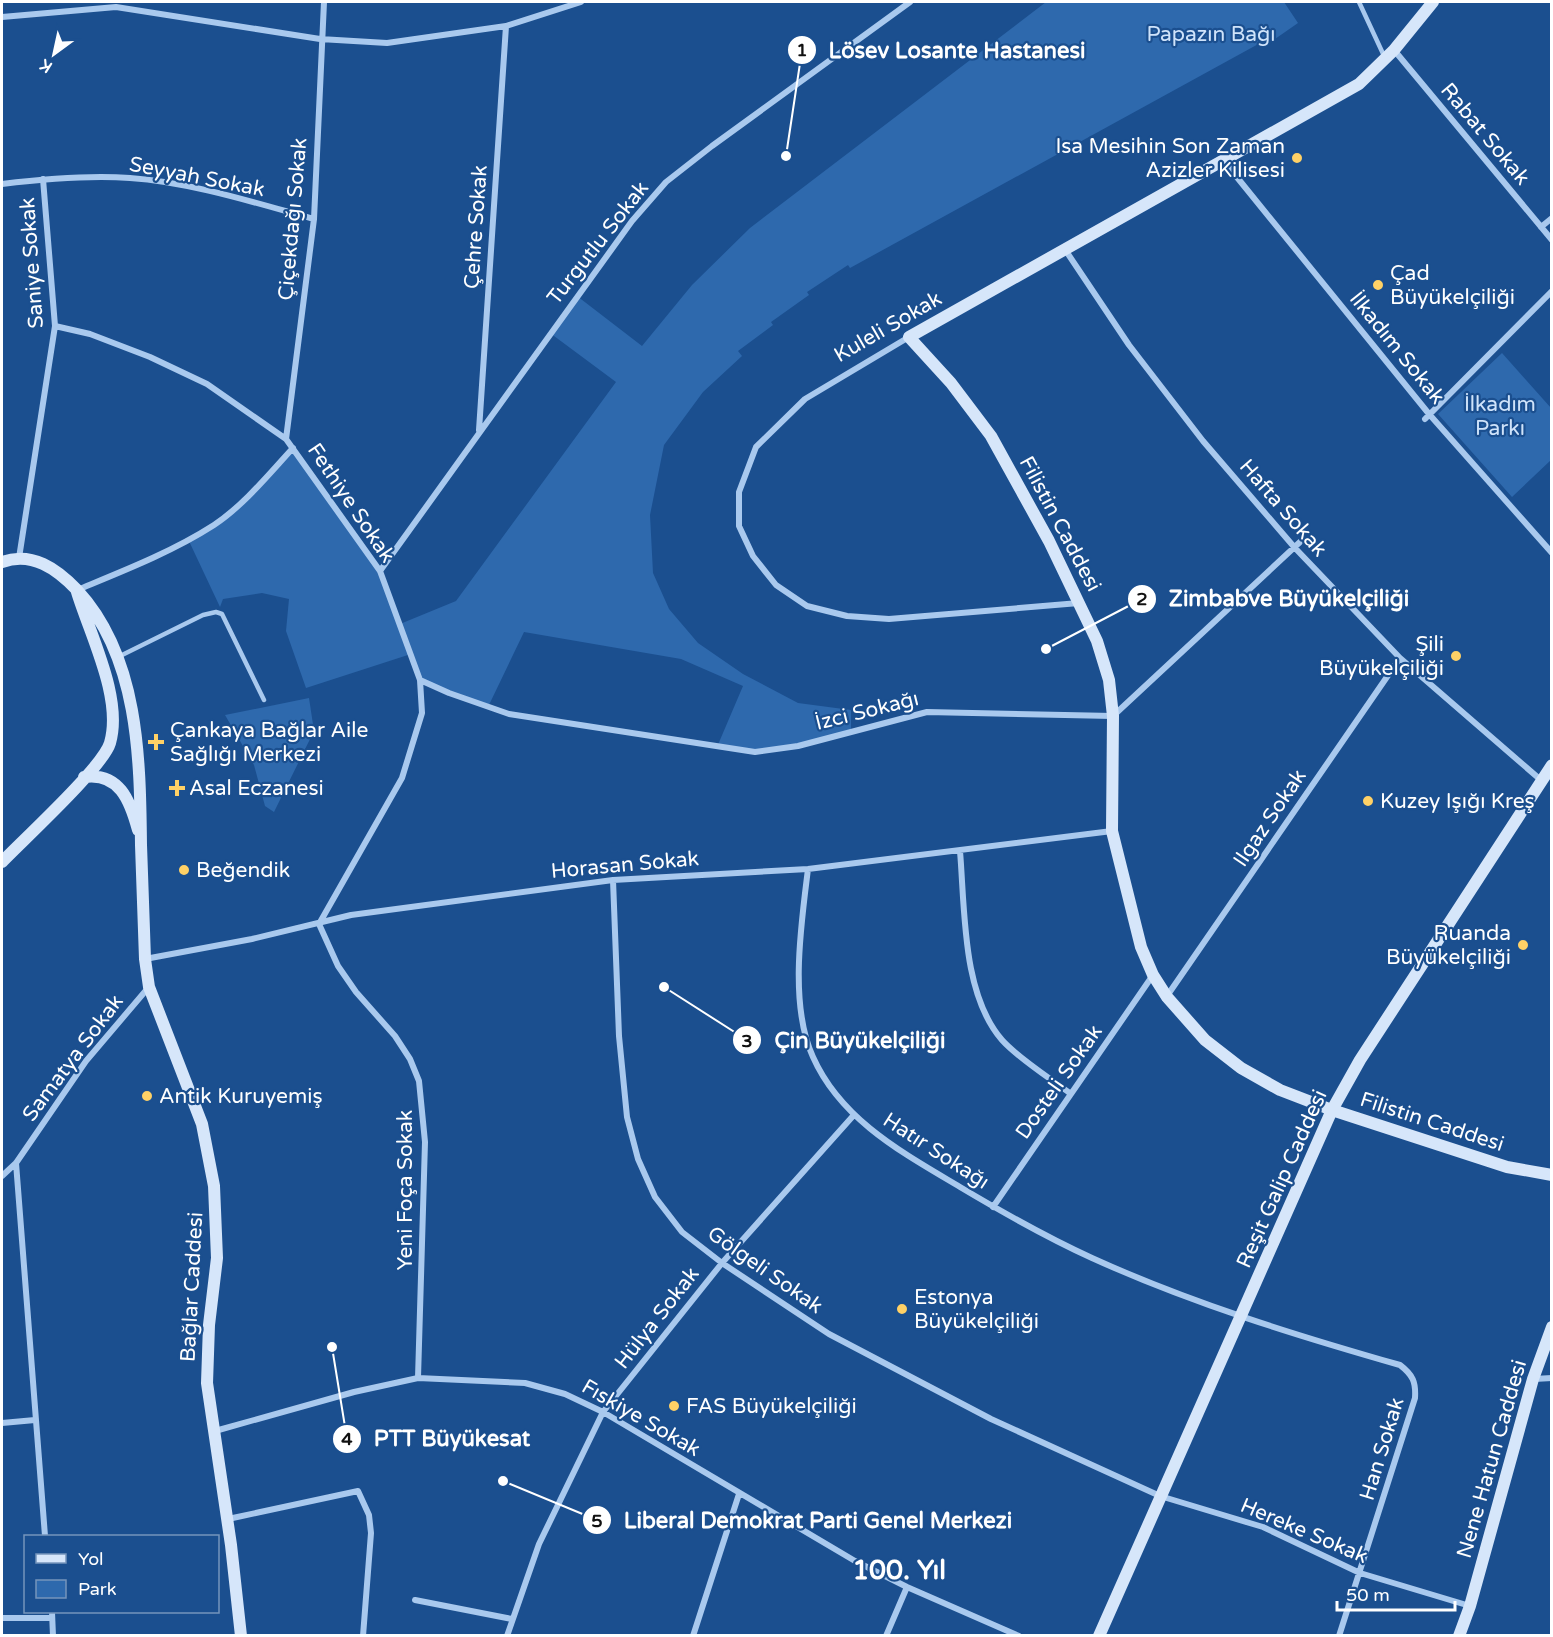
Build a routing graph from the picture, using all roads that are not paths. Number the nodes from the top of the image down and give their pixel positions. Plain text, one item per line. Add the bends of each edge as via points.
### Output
1 (324, 2) edge
2 (581, 2) edge
3 (910, 2) edge
4 (1359, 2) edge
5 (1433, 2) edge
6 (2, 17) edge
7 (506, 26) junction
8 (320, 39) junction
9 (1389, 54) junction
10 (1223, 159) junction
11 (43, 179) junction
12 (2, 184) edge
13 (1551, 218) edge
14 (314, 219) junction
15 (1541, 227) junction
16 (1551, 240) edge
17 (1064, 248) junction
18 (1551, 291) edge
19 (55, 326) junction
20 (909, 337) junction
21 (1427, 417) junction
22 (479, 430) junction
23 (286, 439) junction
24 (293, 448) junction
25 (1300, 542) dead end
26 (1294, 548) junction
27 (1551, 553) edge
28 (19, 558) junction
29 (2, 562) edge
30 (380, 571) junction
31 (77, 590) junction
32 (1080, 603) junction
33 (117, 657) junction
34 (1400, 658) junction
35 (420, 680) junction
36 (264, 700) dead end
37 (1113, 716) junction
38 (1551, 765) edge
39 (84, 777) junction
40 (1542, 781) junction
41 (1112, 831) junction
42 (141, 842) junction
43 (960, 851) junction
44 (2, 862) edge
45 (808, 869) junction
46 (613, 880) junction
47 (319, 924) junction
48 (146, 959) junction
49 (1153, 975) junction
50 (149, 987) junction
51 (1167, 997) junction
52 (1071, 1094) junction
53 (1332, 1110) junction
54 (853, 1116) junction
55 (16, 1162) junction
56 (2, 1176) edge
57 (1551, 1176) edge
58 (993, 1207) junction
59 (722, 1263) junction
60 (1242, 1318) junction
61 (1551, 1327) edge
62 (418, 1378) junction
63 (1551, 1378) edge
64 (1533, 1379) junction
65 (603, 1412) junction
66 (36, 1420) junction
67 (2, 1423) edge
68 (214, 1432) junction
69 (739, 1494) junction
70 (1160, 1496) junction
71 (228, 1519) junction
72 (45, 1535) edge
73 (1360, 1573) junction
74 (907, 1587) junction
75 (415, 1600) dead end
76 (1470, 1606) junction
77 (52, 1615) edge
78 (2, 1618) edge
79 (512, 1619) junction
80 (53, 1635) edge
81 (241, 1635) edge
82 (363, 1635) edge
83 (507, 1635) edge
84 (693, 1635) edge
85 (886, 1635) edge
86 (1018, 1635) edge
87 (1099, 1635) edge
88 (1339, 1635) edge
89 (1459, 1635) edge

1 - 8 street, Çiçekdağı Sokak
2 - 7 street
3 - 22 street, Turgutlu Sokak via 666,182 632,221
4 - 9 lane
5 - 9 main road, Kuleli Sokak
6 - 8 street via 117,7
7 - 8 street via 387,44
7 - 22 street, Çehre Sokak
8 - 14 street, Çiçekdağı Sokak
9 - 10 main road, Kuleli Sokak via 1359,84
9 - 15 street, Rabat Sokak
10 - 17 main road, Kuleli Sokak
10 - 21 street, İlkadım Sokak
11 - 12 street, Seyyah Sokak
11 - 14 street, Seyyah Sokak via 130,178 226,194
11 - 19 street, Saniye Sokak
13 - 15 street
14 - 23 street, Çiçekdağı Sokak
15 - 16 street, Rabat Sokak
17 - 20 main road, Kuleli Sokak
17 - 26 street, Hafta Sokak via 1169,398
18 - 21 street
19 - 23 street, Fethiye Sokak via 150,357 207,384
19 - 28 street, Saniye Sokak
20 - 32 main road, Filistin Caddesi via 951,383 991,436
20 - 32 street, Kuleli Sokak via 805,399 756,447 739,492 739,526 753,555 776,585 807,606 846,616 890,619
21 - 27 street, İlkadım Sokak
22 - 30 street, Turgutlu Sokak
23 - 24 street, Fethiye Sokak
24 - 30 street, Fethiye Sokak
24 - 31 street via 215,525
25 - 26 street
26 - 34 street, Hafta Sokak
26 - 37 street
28 - 29 main road
28 - 31 main road, Bağlar Caddesi via 43,564
30 - 35 street, Fethiye Sokak
31 - 33 main road, Bağlar Caddesi via 100,620
31 - 39 main road via 108,687 112,721 109,745
32 - 37 main road, Filistin Caddesi via 1098,641 1109,680
33 - 36 lane via 216,612 222,614
33 - 42 main road, Bağlar Caddesi via 138,749
34 - 40 street, Hafta Sokak
34 - 51 street, Ilgaz Sokak
35 - 37 street, İzci Sokağı via 509,714 755,752 798,746 927,712
35 - 47 street, Fethiye Sokak via 422,713 402,778
37 - 41 main road, Filistin Caddesi
38 - 40 main road, Reşit Galip Caddesi
39 - 42 main road, Bağlar Caddesi via 104,777 122,791
39 - 44 main road
40 - 53 main road, Reşit Galip Caddesi via 1360,1060
41 - 43 street, Horasan Sokak
41 - 49 main road, Filistin Caddesi via 1132,920
42 - 48 main road, Bağlar Caddesi
43 - 45 street, Horasan Sokak
43 - 52 street via 973,987 983,1013 1003,1041
45 - 46 street, Horasan Sokak
45 - 54 street, Hatır Sokağı via 801,925 803,1028 826,1083
46 - 47 street, Horasan Sokak via 351,915
46 - 59 street, Gölgeli Sokak via 619,1036 627,1117 638,1159 655,1197 682,1232
47 - 48 street, Horasan Sokak
47 - 62 street, Yeni Foça Sokak via 338,966 395,1036 411,1059 419,1081 425,1142
48 - 50 main road, Bağlar Caddesi
49 - 51 main road, Filistin Caddesi
49 - 52 street, Dosteli Sokak
50 - 55 street, Samatya Sokak via 86,1061
50 - 68 main road, Bağlar Caddesi via 202,1124 214,1186 217,1258 207,1383
51 - 53 main road, Filistin Caddesi via 1205,1040 1241,1068 1280,1090
52 - 58 street, Dosteli Sokak
53 - 57 main road, Filistin Caddesi via 1507,1167
53 - 60 main road, Reşit Galip Caddesi
54 - 58 street, Hatır Sokağı via 919,1163
54 - 59 street, Hülya Sokak
55 - 56 street, Samatya Sokak
55 - 66 street
58 - 60 street, Hatır Sokağı via 1091,1257
59 - 65 street, Hülya Sokak
59 - 70 street, Gölgeli Sokak via 839,1340 991,1419
60 - 70 main road, Reşit Galip Caddesi
60 - 73 street, Han Sokak via 1400,1365 1412,1373 1415,1398
61 - 64 main road, Nene Hatun Caddesi
62 - 65 street, Fıskiye Sokak via 525,1383 565,1394
62 - 68 street, Fıskiye Sokak
63 - 64 street
64 - 76 main road, Nene Hatun Caddesi
65 - 69 street, Fıskiye Sokak
65 - 79 street, Hülya Sokak via 538,1545
66 - 67 street
66 - 72 street
68 - 71 main road, Bağlar Caddesi
69 - 74 street, Fıskiye Sokak
69 - 84 street
70 - 73 street, Hereke Sokak via 1263,1527
70 - 87 main road, Reşit Galip Caddesi
71 - 81 main road, Bağlar Caddesi
71 - 82 street via 358,1491 369,1515 371,1533
73 - 76 street, Hereke Sokak
73 - 88 street, Han Sokak
74 - 85 street
74 - 86 street, Fıskiye Sokak
75 - 79 street
76 - 89 main road, Nene Hatun Caddesi
77 - 78 street
77 - 80 street
79 - 83 street, Hülya Sokak

